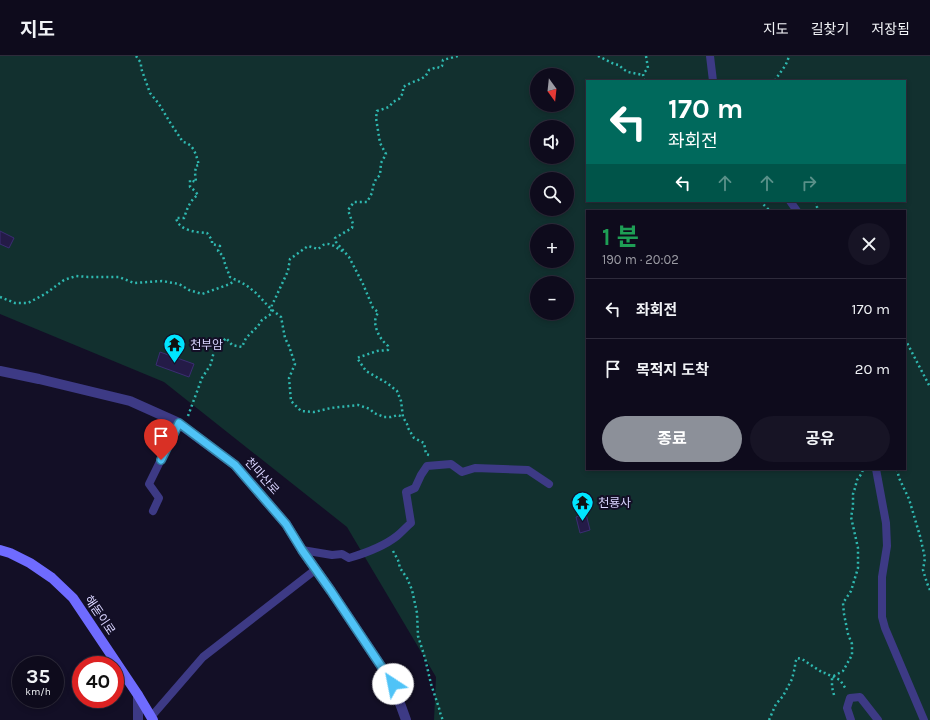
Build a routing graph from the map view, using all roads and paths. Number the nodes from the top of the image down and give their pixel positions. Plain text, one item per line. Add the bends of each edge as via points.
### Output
1 (136, 56) edge
2 (458, 56) edge
3 (598, 56) edge
4 (646, 56) edge
5 (710, 56) edge
6 (789, 56) edge
7 (643, 75) junction
8 (644, 80) edge
9 (713, 80) edge
10 (776, 80) edge
11 (761, 202) edge
12 (769, 210) edge
13 (345, 253) junction
14 (235, 280) junction
15 (0, 297) edge
16 (271, 308) junction
17 (906, 341) edge
18 (0, 371) edge
19 (930, 387) edge
20 (403, 417) junction
21 (182, 426) junction
22 (439, 465) junction
23 (863, 470) edge
24 (876, 470) edge
25 (898, 470) edge
26 (549, 484) dead end
27 (153, 511) dead end
28 (387, 543) junction
29 (0, 550) edge
30 (302, 550) junction
31 (315, 570) junction
32 (930, 590) edge
33 (834, 676) junction
34 (834, 695) dead end
35 (138, 696) junction
36 (850, 698) junction
37 (152, 718) edge
38 (138, 720) edge
39 (406, 720) edge
40 (443, 720) edge
41 (769, 720) edge
42 (851, 720) edge
43 (878, 720) edge
44 (924, 720) edge

1 - 14 path via 141,63 150,93 183,142 194,149 199,165 196,166 196,182 190,180 190,187 198,195 188,207 184,218 176,218 177,223 187,230 207,233 212,244 220,246 218,251 223,256 230,277
2 - 13 path via 443,60 440,68 429,70 421,80 403,86 403,93 399,99 388,107 377,110 380,143 386,154 381,163 380,175 367,202 354,202 348,210 352,228 335,238
3 - 7 path via 628,72
4 - 7 path via 648,68
5 - 9 lane
6 - 10 path
7 - 8 path
11 - 12 path
13 - 16 path via 334,245 326,244 318,249 308,246 304,248 290,259 288,271
13 - 20 path via 373,308 378,312 375,321 377,328 381,340 388,346 388,350 377,350 357,358 366,371 397,390
14 - 15 path via 202,294 179,284 162,281 134,283 118,277 76,276 64,280 28,303 15,303
14 - 16 path via 256,292
16 - 20 path via 281,317 285,338 295,364 289,378 291,401 301,411 314,412 358,405 384,417
16 - 21 path via 271,314 246,338 242,347 232,345 226,338 214,351 211,364 202,378
17 - 19 path
18 - 21 street, 천마산로 via 130,401
20 - 22 path via 414,438 424,443 426,454 440,460
21 - 27 lane via 149,484 160,498
21 - 30 street, 천마산로 via 235,465 286,524
22 - 26 lane via 451,464 462,472 475,468 528,470
22 - 28 lane via 427,466 415,488 406,492 411,523
23 - 33 path via 853,494 854,507 851,517 858,548 858,568 851,591 843,603 852,655 843,671
24 - 44 lane via 886,523 887,546 882,577 882,617
25 - 32 path via 920,536 925,558 923,570
28 - 30 lane via 370,552 349,558 342,554
28 - 40 path via 412,590 418,636
29 - 35 main road, 해돋이로 via 30,563 52,578 73,598
30 - 31 street, 천마산로
31 - 37 lane via 203,657
31 - 39 street, 천마산로 via 393,684
33 - 34 path
33 - 36 path via 840,680
33 - 41 path via 796,658 792,680
35 - 37 main road, 해돋이로
35 - 38 street
36 - 42 lane via 847,708
36 - 43 lane via 860,697

